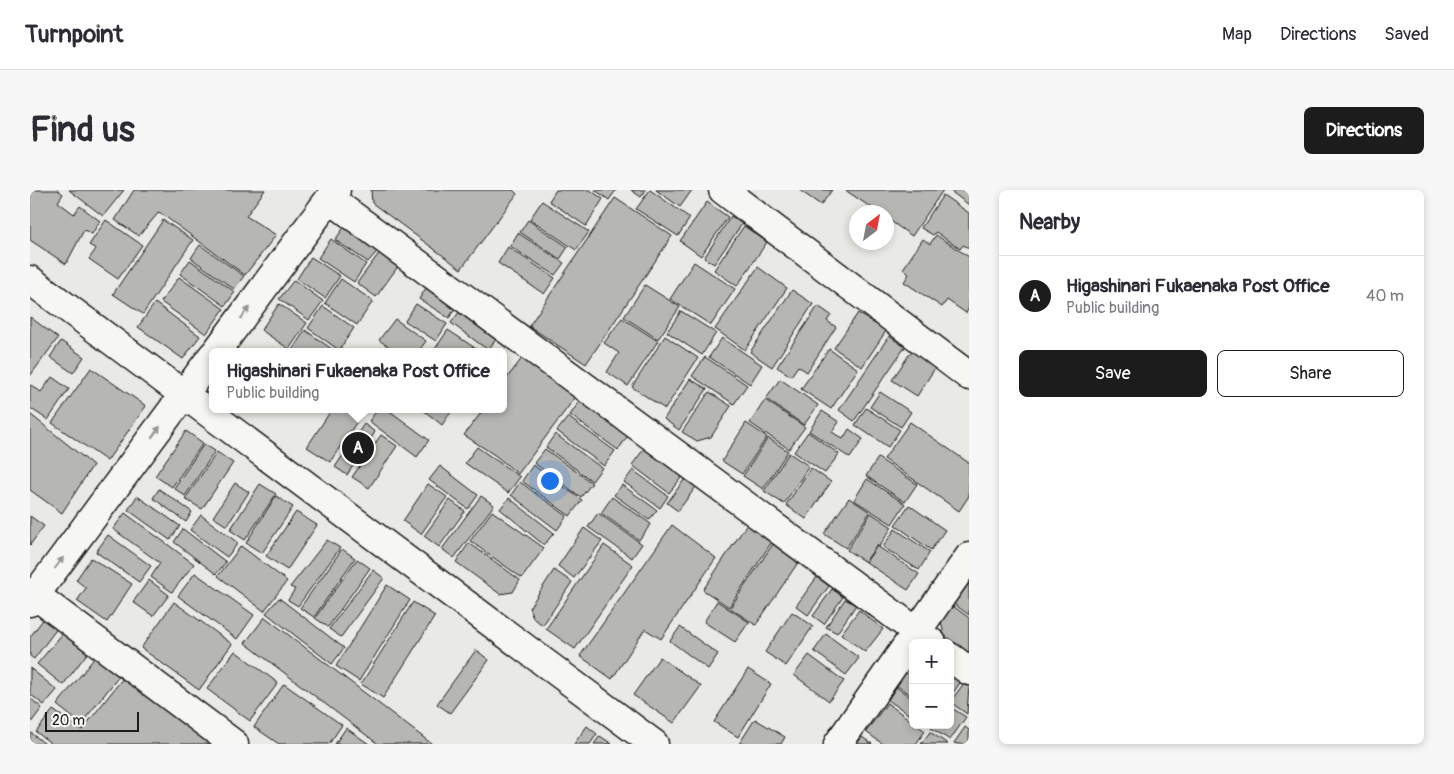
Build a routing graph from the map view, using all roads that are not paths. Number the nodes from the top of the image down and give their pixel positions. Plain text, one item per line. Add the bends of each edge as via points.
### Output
1 (723, 190) edge
2 (333, 194) edge
3 (30, 280) edge
4 (219, 348) edge
5 (209, 361) edge
6 (969, 376) edge
7 (184, 395) junction
8 (969, 557) edge
9 (32, 599) edge
10 (925, 637) edge
11 (954, 660) edge
12 (969, 671) edge
13 (234, 744) edge
14 (654, 744) edge
15 (838, 744) edge

1 - 6 street
4 -> 2 street
2 - 10 street
3 - 7 street
5 - 7 street
9 -> 7 street
7 - 14 street
8 - 10 street
9 - 13 street
10 - 15 street
11 - 12 street

